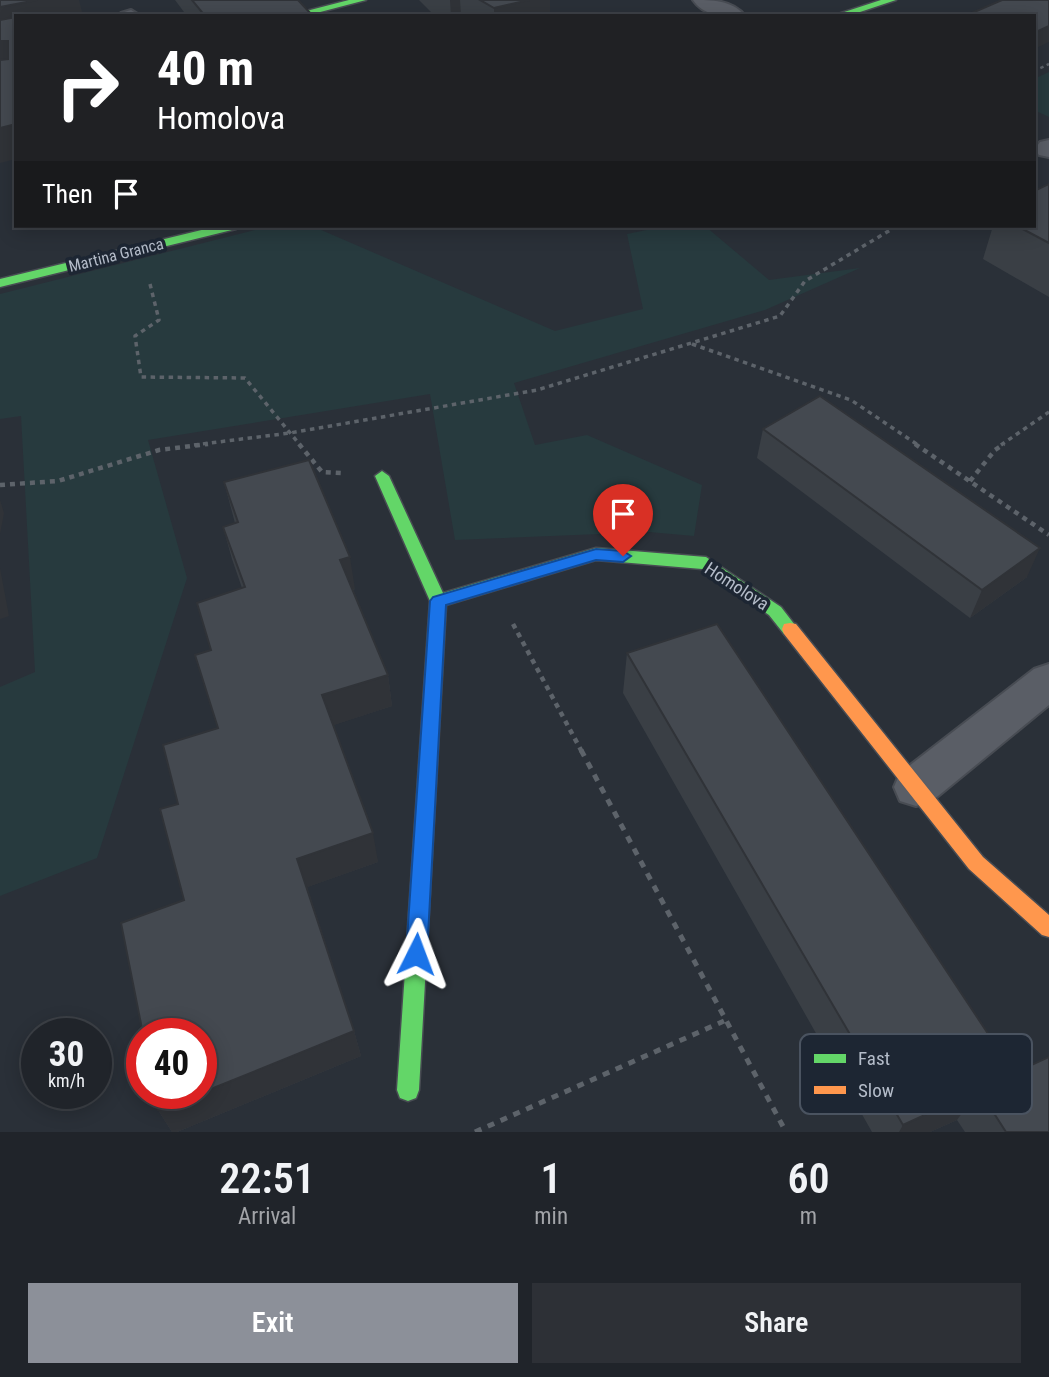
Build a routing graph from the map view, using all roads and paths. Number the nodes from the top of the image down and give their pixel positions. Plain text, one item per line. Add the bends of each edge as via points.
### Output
1 (360, 0) edge
2 (704, 0) edge
3 (891, 0) edge
4 (300, 14) edge
5 (730, 14) edge
6 (844, 14) edge
7 (224, 228) edge
8 (894, 228) edge
9 (141, 249) junction
10 (0, 283) edge
11 (691, 343) junction
12 (1049, 412) edge
13 (290, 433) junction
14 (382, 476) joint
15 (970, 481) junction
16 (0, 485) edge
17 (1049, 535) edge
18 (438, 601) junction
19 (512, 621) dead end
20 (1049, 681) edge
21 (916, 787) junction
22 (1049, 928) edge
23 (724, 1021) junction
24 (408, 1090) dead end
25 (475, 1132) edge
26 (786, 1132) edge

1 - 4 street
2 - 5 street
3 - 6 street
7 - 9 street, Martina Granca
8 - 11 path via 806,281 780,316
9 - 10 street, Martina Granca
9 - 13 path via 159,320 135,336 141,377 245,378
11 - 13 path via 537,390
11 - 15 path via 851,400
12 - 15 path via 995,450
13 - 14 path via 323,472
13 - 16 path via 159,450 58,481
14 - 18 street
15 - 17 path
18 - 21 street, Homolova via 596,554 706,563 775,611
18 - 24 street
19 - 23 path
20 - 21 street
21 - 22 street, Homolova via 976,863
23 - 25 path
23 - 26 path

